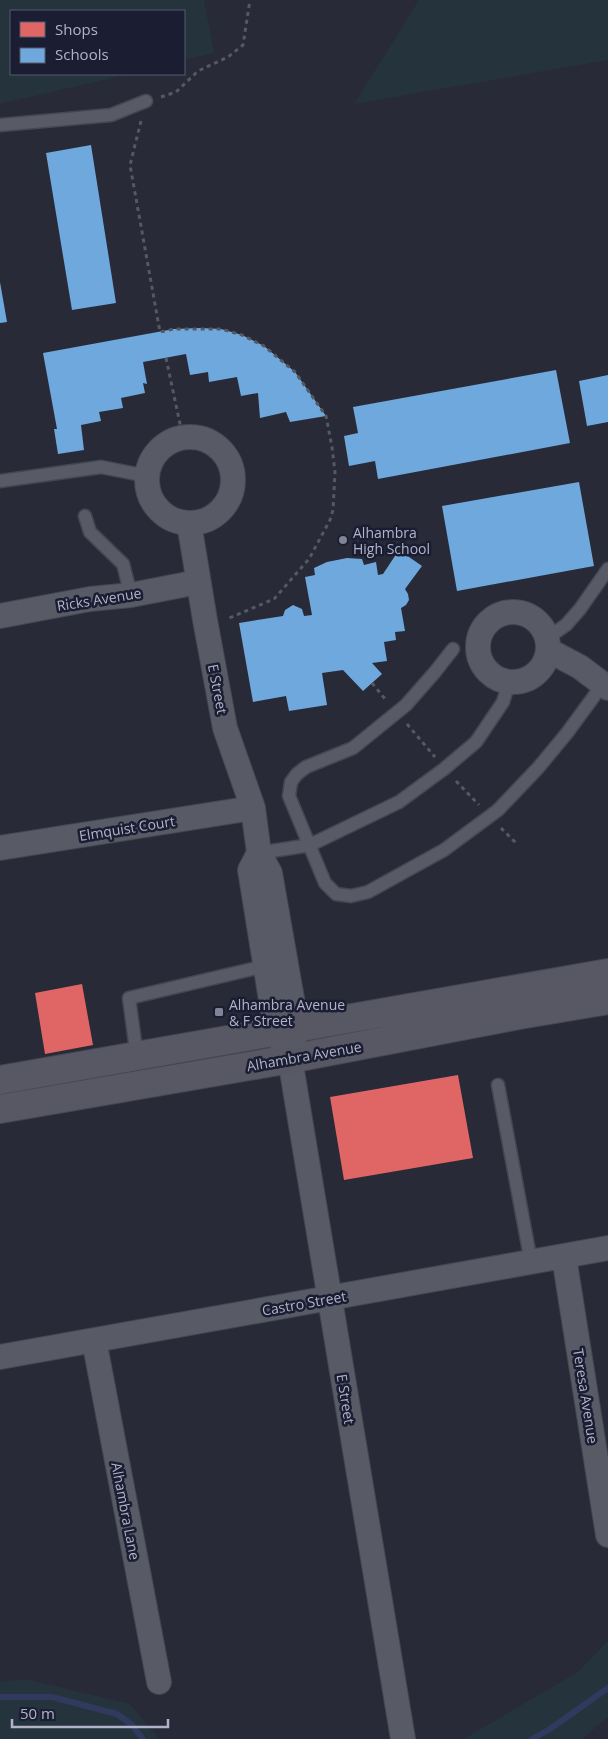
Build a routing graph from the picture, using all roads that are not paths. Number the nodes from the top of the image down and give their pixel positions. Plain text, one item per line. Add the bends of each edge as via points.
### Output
1 (146, 101) road end
2 (0, 125) edge
3 (147, 476) junction
4 (0, 481) edge
5 (85, 516) dead end
6 (189, 523) junction
7 (608, 569) edge
8 (198, 582) junction
9 (131, 595) junction
10 (0, 616) edge
11 (547, 644) junction
12 (453, 649) dead end
13 (509, 682) junction
14 (606, 686) edge
15 (253, 808) junction
16 (310, 845) junction
17 (0, 848) edge
18 (259, 852) junction
19 (275, 965) junction
20 (608, 973) edge
21 (608, 1000) edge
22 (286, 1029) junction
23 (137, 1057) junction
24 (290, 1059) junction
25 (0, 1080) edge
26 (498, 1085) dead end
27 (0, 1109) edge
28 (608, 1248) edge
29 (564, 1257) junction
30 (531, 1262) junction
31 (330, 1299) junction
32 (94, 1340) junction
33 (0, 1357) edge
34 (608, 1535) edge
35 (159, 1682) dead end
36 (403, 1739) edge

1 - 2 lane via 111,115
3 - 4 lane via 101,466
3 - 6 street via 148,490 159,510 177,521
3 - 6 street via 156,453 165,444 183,438 200,438 215,444 226,457 232,473 230,496 214,516
5 - 9 lane via 90,532 123,564
6 - 8 street, E Street
7 - 11 lane via 580,609
8 - 9 street, Ricks Avenue
8 - 15 street, E Street via 225,728
9 - 10 street, Ricks Avenue via 90,599
11 - 13 street via 545,661 539,670 531,677
11 - 13 street via 542,627 524,613 501,614 491,620 479,639 481,662 488,672
11 - 14 street
12 - 16 lane via 406,705 353,748 306,767 290,782 288,796
13 - 16 lane via 504,702 476,742 444,769 399,802
14 - 16 lane via 498,810 444,850 368,892 351,896 336,894 326,883
15 - 17 street, Elmquist Court
15 - 18 street, E Street
16 - 18 lane
18 - 19 street, E Street via 250,870
19 - 22 street, E Street
19 - 23 lane via 129,998
20 - 22 main road, Alhambra Avenue
21 - 24 main road, Alhambra Avenue
22 - 23 main road, Alhambra Avenue
22 - 24 street, E Street
23 - 25 main road, Alhambra Avenue
24 - 27 main road, Alhambra Avenue
24 - 31 street, E Street
26 - 30 lane
28 - 29 street, Castro Street
29 - 30 street, Castro Street
29 - 34 street, Teresa Avenue
30 - 31 street, Castro Street
31 - 32 street, Castro Street
31 - 36 street, E Street
32 - 33 street, Castro Street
32 - 35 street, Alhambra Lane

